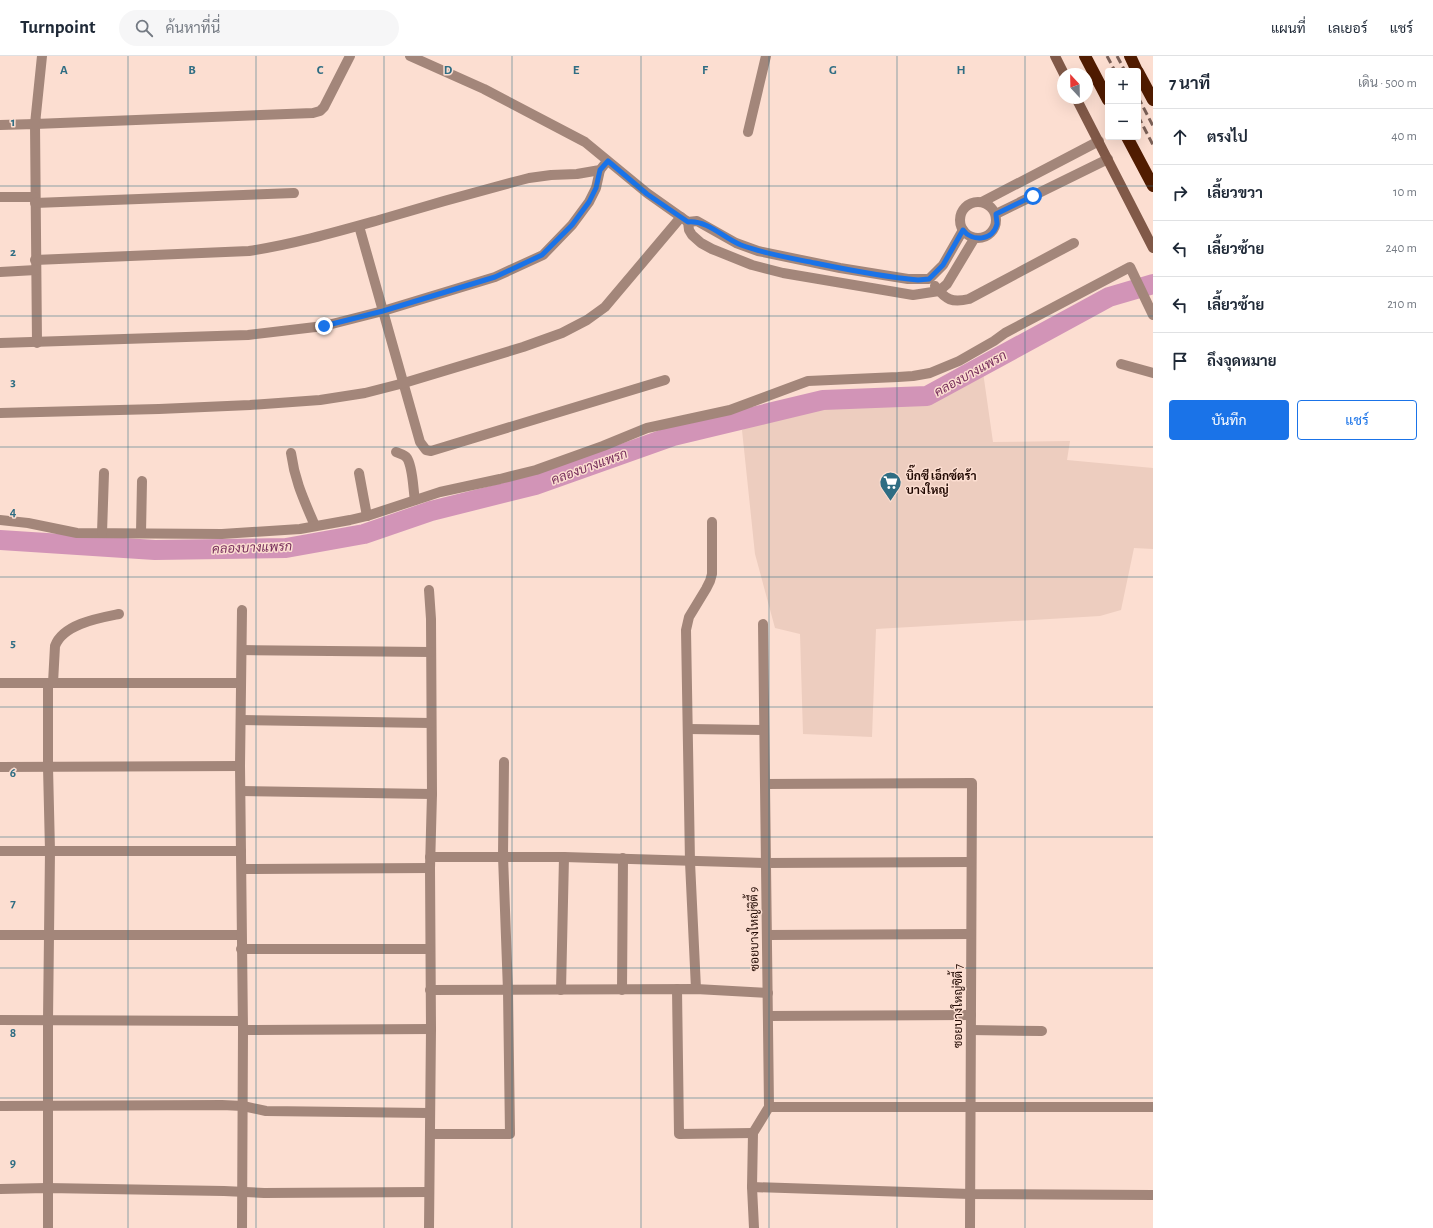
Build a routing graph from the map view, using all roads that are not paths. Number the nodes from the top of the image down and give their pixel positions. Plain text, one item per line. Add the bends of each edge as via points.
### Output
1 (42, 56) edge
2 (350, 56) edge
3 (410, 56) edge
4 (766, 56) edge
5 (1054, 56) edge
6 (1085, 56) edge
7 (1130, 56) edge
8 (1061, 68) edge
9 (1136, 68) edge
10 (1141, 78) edge
11 (1105, 94) edge
12 (1153, 100) edge
13 (1079, 104) edge
14 (35, 124) junction
15 (0, 125) edge
16 (748, 132) dead end
17 (1129, 140) edge
18 (1099, 141) junction
19 (1108, 159) junction
20 (608, 161) junction
21 (600, 170) junction
22 (1153, 186) edge
23 (294, 193) dead end
24 (0, 197) edge
25 (35, 200) junction
26 (982, 202) junction
27 (996, 214) junction
28 (685, 219) junction
29 (359, 226) junction
30 (963, 230) junction
31 (974, 238) junction
32 (1074, 243) dead end
33 (1153, 248) edge
34 (36, 265) junction
35 (0, 272) edge
36 (929, 279) junction
37 (939, 291) junction
38 (383, 311) junction
39 (1153, 315) edge
40 (37, 342) junction
41 (0, 343) edge
42 (1120, 364) dead end
43 (1153, 373) edge
44 (665, 380) dead end
45 (404, 383) junction
46 (0, 413) edge
47 (396, 452) dead end
48 (291, 453) dead end
49 (104, 473) dead end
50 (359, 473) dead end
51 (142, 481) dead end
52 (415, 500) junction
53 (367, 516) junction
54 (0, 520) edge
55 (712, 522) dead end
56 (315, 526) junction
57 (102, 533) junction
58 (141, 533) junction
59 (429, 590) dead end
60 (242, 610) dead end
61 (119, 614) dead end
62 (763, 624) dead end
63 (242, 650) junction
64 (431, 652) junction
65 (0, 683) edge
66 (50, 683) junction
67 (241, 683) junction
68 (242, 720) junction
69 (431, 723) junction
70 (688, 729) junction
71 (763, 730) junction
72 (504, 762) dead end
73 (240, 766) junction
74 (0, 767) edge
75 (48, 767) junction
76 (765, 784) junction
77 (241, 791) junction
78 (432, 794) junction
79 (0, 851) edge
80 (50, 851) junction
81 (241, 851) junction
82 (503, 856) junction
83 (430, 857) junction
84 (564, 857) junction
85 (623, 858) junction
86 (690, 862) junction
87 (971, 862) junction
88 (766, 863) junction
89 (430, 868) junction
90 (242, 869) junction
91 (971, 934) junction
92 (0, 935) edge
93 (49, 935) junction
94 (241, 935) junction
95 (767, 935) junction
96 (241, 949) junction
97 (430, 949) junction
98 (678, 989) junction
99 (696, 989) junction
100 (430, 990) junction
101 (561, 990) junction
102 (622, 990) junction
103 (508, 991) junction
104 (768, 993) junction
105 (971, 1015) junction
106 (768, 1016) junction
107 (0, 1020) edge
108 (48, 1020) junction
109 (242, 1025) junction
110 (431, 1029) junction
111 (971, 1030) junction
112 (1042, 1031) dead end
113 (48, 1105) junction
114 (0, 1106) edge
115 (242, 1106) junction
116 (970, 1106) junction
117 (769, 1107) junction
118 (1153, 1107) edge
119 (430, 1113) junction
120 (753, 1133) junction
121 (430, 1134) junction
122 (752, 1187) junction
123 (47, 1188) junction
124 (0, 1189) edge
125 (242, 1192) junction
126 (429, 1192) junction
127 (970, 1194) junction
128 (1153, 1194) edge
129 (48, 1228) edge
130 (242, 1228) edge
131 (429, 1228) edge
132 (754, 1228) edge
133 (970, 1228) edge

1 - 14 street
2 - 14 street via 324,107 313,113
3 - 20 street via 484,89 556,126 585,142
4 - 16 street
5 - 8 main road
6 - 11 highway
7 - 9 highway
10 - 12 highway
13 - 18 main road
14 - 15 street
14 - 25 street
17 - 22 highway
18 - 19 main road
18 - 26 street
19 - 27 street
19 - 33 main road
20 - 21 street
20 - 28 street via 647,194
21 - 29 street via 529,178
21 - 38 street via 596,188 589,202 572,225 542,255 495,277
23 - 25 street
24 - 25 street
25 - 34 street
26 - 27 street via 991,206
26 - 30 street via 972,202 964,208 960,216 960,226
27 - 31 street via 997,224 992,232 984,238
28 - 36 street via 696,221 758,252 908,279
28 - 37 street via 692,235 701,243 752,265 783,273 913,295
28 - 45 street via 605,307 587,320 562,333
29 - 34 street via 310,240 249,251
29 - 38 street
30 - 31 street
30 - 36 street via 943,265
31 - 37 street via 948,284
32 - 37 street via 969,299 958,302 949,300
34 - 35 street
34 - 40 street
36 - 37 street
38 - 40 street via 324,326 248,335
38 - 45 street
39 - 52 street via 1130,267 1005,332 959,360 930,373 898,378 808,380 730,410 647,428 536,470
40 - 41 street
42 - 43 street
44 - 45 street via 431,450 426,450 420,442
45 - 46 street via 365,393 320,400 159,409
47 - 52 street via 406,457 409,464
48 - 56 street via 298,486
49 - 57 street
50 - 53 street
51 - 58 street
52 - 53 street
53 - 56 street
54 - 57 street via 77,533
55 - 70 street via 712,574 689,617 686,630
56 - 58 street via 254,533
57 - 58 street
59 - 64 street
60 - 63 street
61 - 66 street via 80,624 57,640
62 - 71 street, ซอยบางใหญ่ซิตี้ 9
63 - 64 street
63 - 67 street
64 - 69 street
65 - 66 street
66 - 67 street
66 - 75 street
67 - 68 street
68 - 69 street
68 - 73 street
69 - 78 street
70 - 71 street
70 - 86 street
71 - 76 street, ซอยบางใหญ่ซิตี้ 9
72 - 82 street
73 - 75 street
73 - 77 street
74 - 75 street
75 - 80 street
76 - 87 street, ซอยบางใหญ่ซิตี้ 7 via 972,783
76 - 88 street, ซอยบางใหญ่ซิตี้ 9
77 - 78 street
77 - 81 street
78 - 83 street
79 - 80 street
80 - 81 street
80 - 93 street
81 - 90 street
82 - 83 street
82 - 84 street
82 - 103 street
83 - 89 street
84 - 85 street
84 - 101 street
85 - 86 street
85 - 102 street
86 - 88 street
86 - 99 street
87 - 88 street
87 - 91 street, ซอยบางใหญ่ซิตี้ 7
88 - 95 street, ซอยบางใหญ่ซิตี้ 9
89 - 90 street
89 - 97 street
90 - 94 street
91 - 95 street
91 - 105 street, ซอยบางใหญ่ซิตี้ 7
92 - 93 street
93 - 94 street
93 - 108 street
94 - 96 street
95 - 104 street, ซอยบางใหญ่ซิตี้ 9
96 - 97 street
96 - 109 street
97 - 100 street
98 - 99 street
98 - 102 street
98 - 120 street via 679,1134
99 - 104 street
100 - 103 street
100 - 110 street
101 - 102 street
101 - 103 street
103 - 121 street via 510,1134
104 - 106 street, ซอยบางใหญ่ซิตี้ 9
105 - 106 street
105 - 111 street, ซอยบางใหญ่ซิตี้ 7
106 - 117 street, ซอยบางใหญ่ซิตี้ 9
107 - 108 street
108 - 109 street
108 - 113 street
109 - 110 street
109 - 115 street
110 - 119 street
111 - 112 street
111 - 116 street, ซอยบางใหญ่ซิตี้ 7
113 - 114 street
113 - 115 street
113 - 123 street
115 - 119 street via 266,1111
115 - 125 street
116 - 117 street
116 - 118 street
116 - 127 street, ซอยบางใหญ่ซิตี้ 7
117 - 120 street
119 - 121 street
120 - 122 street
121 - 126 street
122 - 127 street
122 - 132 street
123 - 124 street
123 - 125 street
123 - 129 street
125 - 126 street
125 - 130 street
126 - 131 street
127 - 128 street
127 - 133 street, ซอยบางใหญ่ซิตี้ 7

